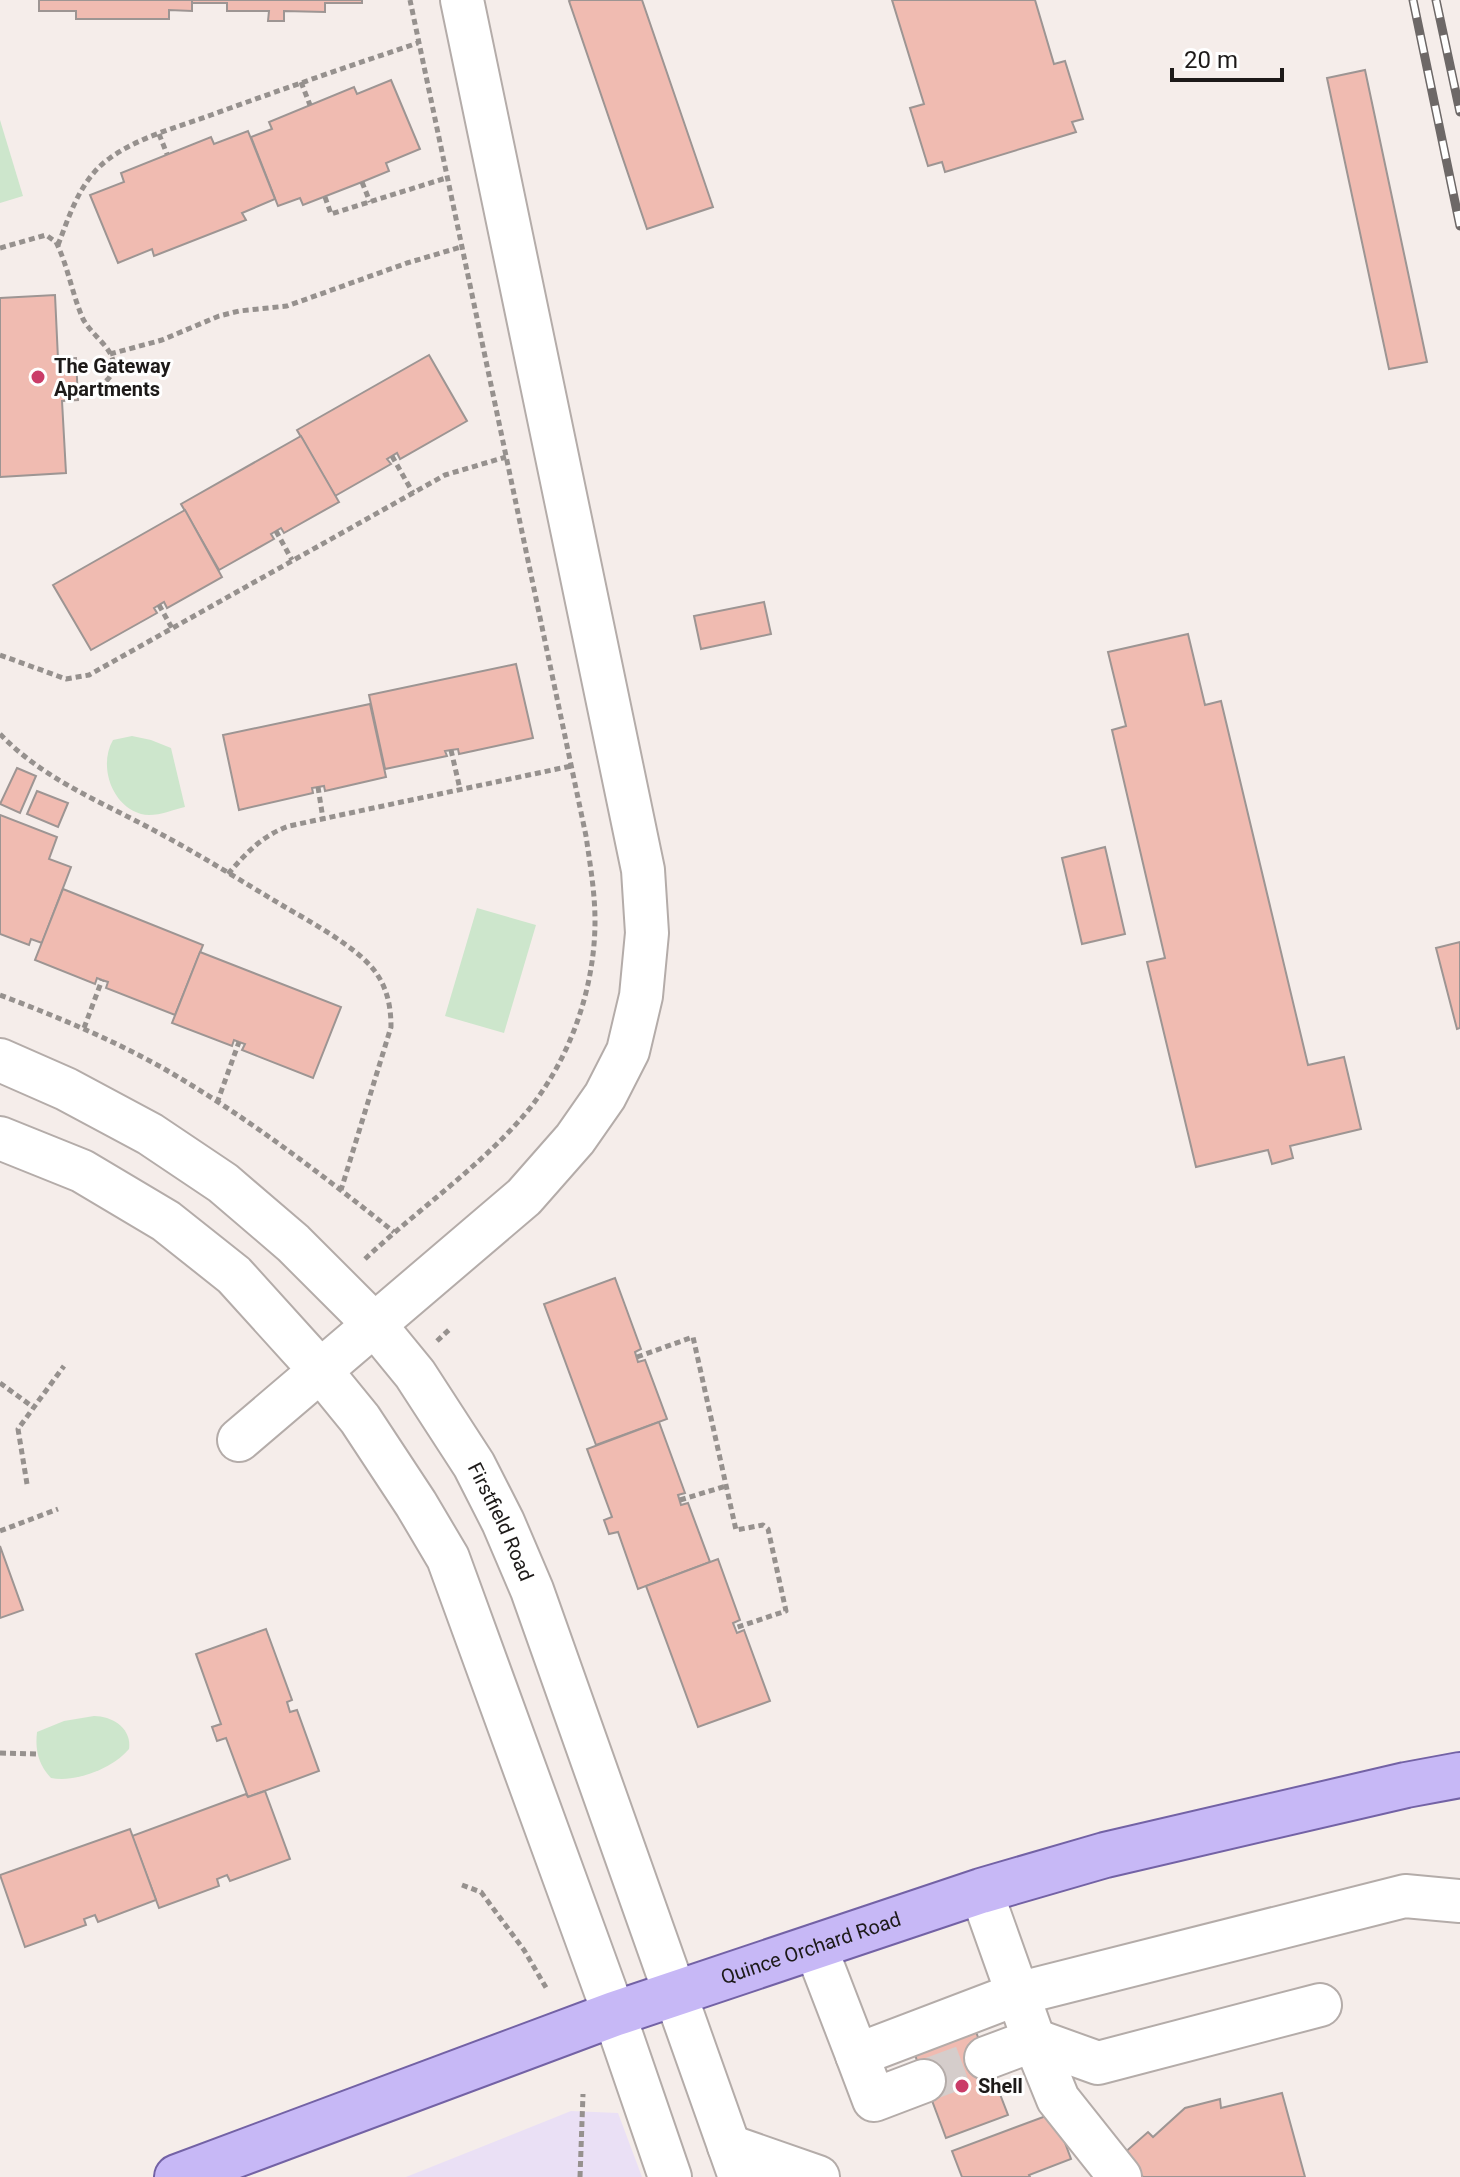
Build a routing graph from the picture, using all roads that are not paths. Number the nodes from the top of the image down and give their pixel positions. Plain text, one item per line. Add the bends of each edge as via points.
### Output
1 (462, 0) edge
2 (0, 1060) edge
3 (0, 1138) edge
4 (384, 1316) junction
5 (320, 1370) junction
6 (239, 1440) dead end
7 (1460, 1775) edge
8 (981, 1891) junction
9 (1460, 1901) edge
10 (815, 1946) junction
11 (676, 1993) junction
12 (1017, 1994) junction
13 (1320, 2005) dead end
14 (614, 2014) junction
15 (1034, 2040) junction
16 (857, 2055) junction
17 (986, 2058) tunnel mouth
18 (924, 2081) tunnel mouth
19 (735, 2162) edge
20 (177, 2177) edge
21 (670, 2177) edge
22 (818, 2177) edge
23 (1120, 2177) edge

1 - 4 street via 643,870 647,933 641,996 628,1051 605,1096 524,1197
2 - 4 street, Firstfield Road via 150,1134 223,1183
3 - 5 street via 82,1171 166,1221 234,1275
4 - 5 street
4 - 11 street, Firstfield Road via 503,1522
5 - 6 street
5 - 14 street via 360,1419 448,1558
7 - 8 main road, Quince Orchard Road via 1105,1855
8 - 10 main road, Quince Orchard Road
8 - 12 street
9 - 12 street via 1405,1896
10 - 11 main road, Quince Orchard Road
10 - 16 street
11 - 14 main road, Quince Orchard Road
11 - 19 street, Firstfield Road
12 - 15 street
12 - 16 street
13 - 15 street via 1098,2063
14 - 20 main road, Quince Orchard Road
14 - 21 street
15 - 17 street
15 - 23 street via 1058,2099
16 - 18 street via 874,2100
19 - 22 street

